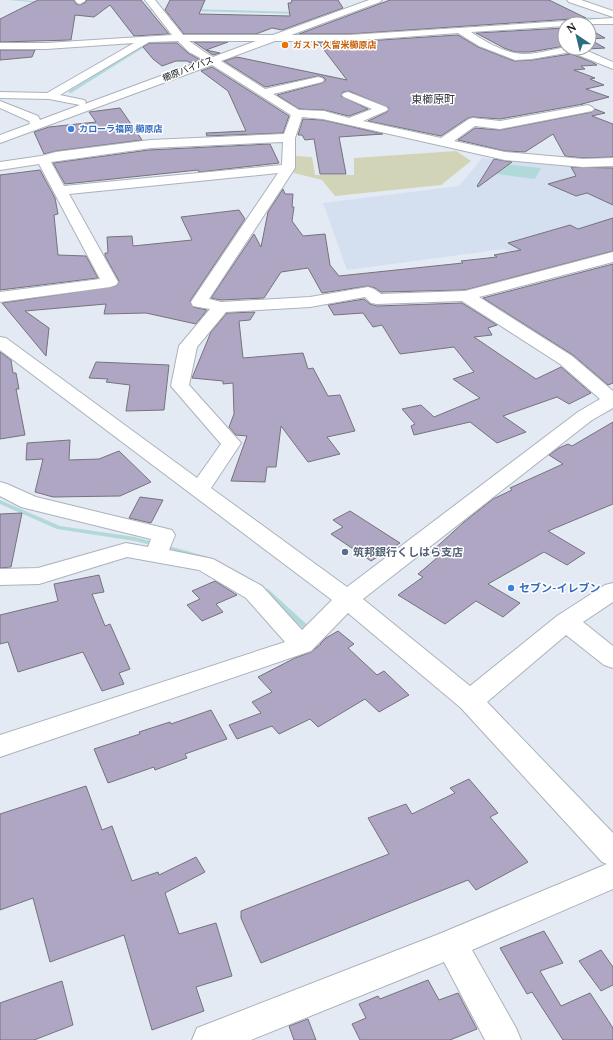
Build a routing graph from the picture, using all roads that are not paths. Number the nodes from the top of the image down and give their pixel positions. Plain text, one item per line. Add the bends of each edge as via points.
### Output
1 (150, 0) edge
2 (362, 0) edge
3 (377, 0) edge
4 (572, 0) edge
5 (332, 13) junction
6 (613, 14) edge
7 (613, 21) edge
8 (460, 30) junction
9 (174, 38) junction
10 (257, 38) junction
11 (271, 38) junction
12 (150, 39) junction
13 (0, 46) edge
14 (208, 58) junction
15 (613, 66) edge
16 (318, 80) dead end
17 (264, 93) junction
18 (0, 95) edge
19 (348, 95) dead end
20 (49, 96) junction
21 (80, 102) junction
22 (0, 104) edge
23 (588, 108) dead end
24 (0, 113) edge
25 (297, 114) junction
26 (31, 122) junction
27 (350, 122) junction
28 (0, 131) edge
29 (289, 138) junction
30 (0, 139) edge
31 (444, 142) junction
32 (43, 160) junction
33 (613, 162) edge
34 (0, 166) edge
35 (288, 168) junction
36 (60, 191) junction
37 (613, 256) edge
38 (597, 262) junction
39 (613, 270) edge
40 (465, 296) junction
41 (0, 297) edge
42 (221, 307) junction
43 (0, 342) edge
44 (613, 400) edge
45 (0, 488) edge
46 (199, 490) junction
47 (156, 555) junction
48 (0, 576) edge
49 (613, 591) edge
50 (347, 599) junction
51 (566, 622) junction
52 (302, 645) junction
53 (613, 660) edge
54 (470, 701) junction
55 (0, 746) edge
56 (613, 853) edge
57 (613, 875) edge
58 (450, 944) junction
59 (209, 1040) edge
60 (504, 1040) edge

1 - 9 main road
2 - 5 main road, 櫛原バイパス
3 - 5 main road, 櫛原バイパス
4 - 6 main road
5 - 10 main road, 櫛原バイパス
5 - 11 main road, 櫛原バイパス
7 - 8 main road
8 - 11 main road via 349,38
8 - 15 main road via 483,44 515,56 572,49
9 - 10 main road
9 - 12 main road
9 - 14 main road
10 - 11 main road
10 - 14 main road, 櫛原バイパス
11 - 14 main road, 櫛原バイパス
12 - 13 main road via 46,46
12 - 20 main road
14 - 17 main road
14 - 21 main road, 櫛原バイパス
14 - 26 main road, 櫛原バイパス
16 - 17 main road
17 - 25 main road
18 - 20 main road
19 - 27 main road via 382,109
20 - 21 main road
21 - 26 main road, 櫛原バイパス
22 - 26 main road
23 - 31 main road via 500,125 473,122
24 - 26 main road
25 - 27 main road via 324,115
25 - 29 main road
26 - 28 main road, 櫛原バイパス
26 - 30 main road, 櫛原バイパス
27 - 31 main road
29 - 32 main road via 151,144 56,156
29 - 35 main road
31 - 33 main road via 505,156 583,163
32 - 34 main road
32 - 36 main road
35 - 36 main road
35 - 42 main road via 199,302
36 - 41 main road via 110,282
37 - 38 main road
38 - 39 main road
38 - 40 main road
40 - 42 main road via 377,299 368,292 310,302
40 - 44 main road via 566,360
42 - 46 main road via 188,346 180,386 230,443
43 - 46 main road
44 - 50 main road via 585,416
45 - 47 main road via 29,502 164,535
46 - 50 main road
47 - 48 main road via 126,550 39,576
47 - 52 main road via 205,564 254,592
49 - 51 main road
50 - 52 main road
50 - 54 main road
51 - 53 main road
51 - 54 main road
52 - 55 main road
54 - 56 main road
57 - 58 main road
58 - 59 main road
58 - 60 main road

